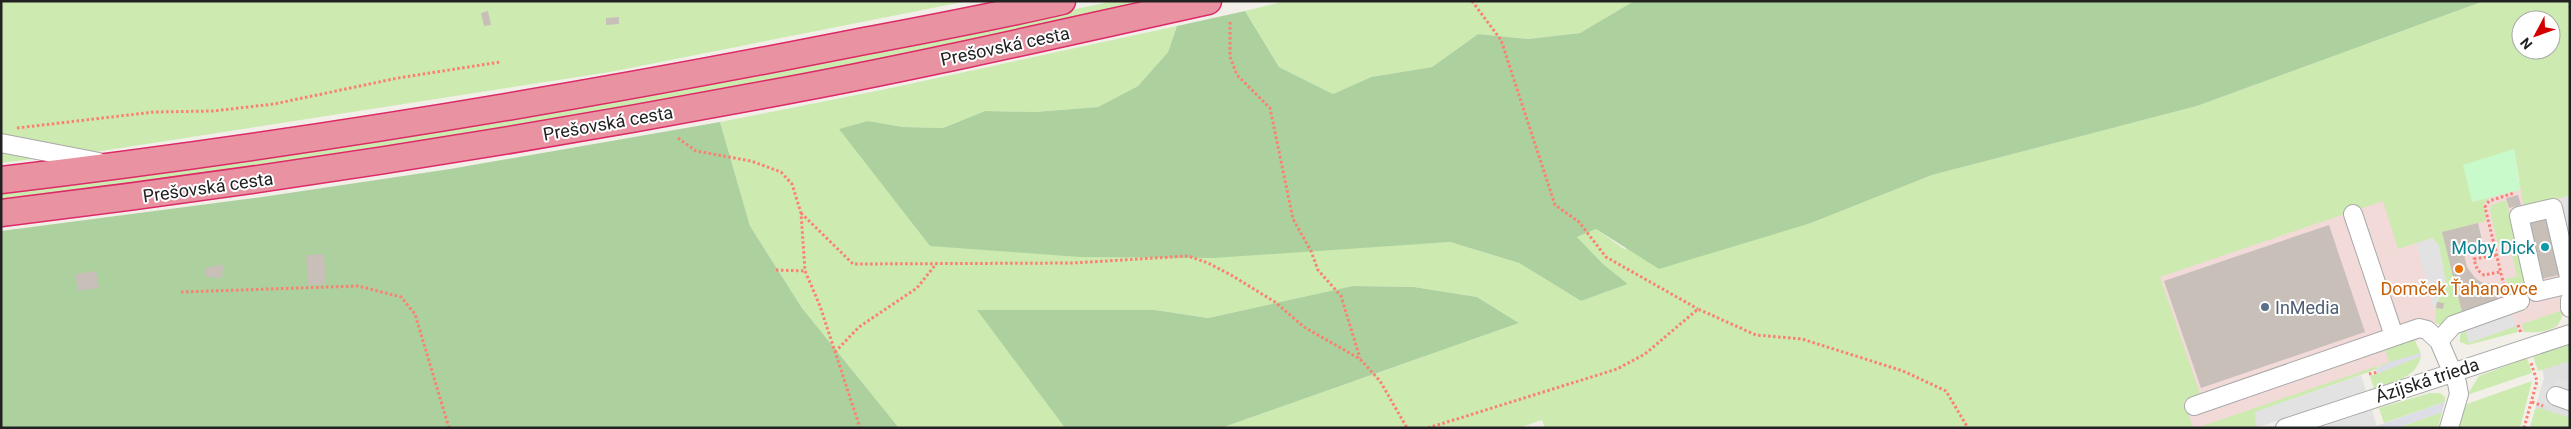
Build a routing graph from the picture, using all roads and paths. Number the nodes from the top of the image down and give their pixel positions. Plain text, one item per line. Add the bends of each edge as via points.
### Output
1 (1062, 1) edge
2 (1208, 1) edge
3 (1472, 1) edge
4 (1230, 22) dead end
5 (500, 62) dead end
6 (678, 138) dead end
7 (2, 143) edge
8 (119, 166) junction
9 (1, 180) edge
10 (2514, 193) dead end
11 (1, 213) edge
12 (801, 213) junction
13 (2353, 214) dead end
14 (2496, 255) junction
15 (936, 263) junction
16 (776, 270) dead end
17 (805, 271) junction
18 (2500, 272) junction
19 (2570, 282) edge
20 (2504, 288) dead end
21 (181, 292) dead end
22 (2570, 300) edge
23 (2520, 301) dead end
24 (2570, 308) edge
25 (1698, 309) junction
26 (2570, 334) edge
27 (2394, 336) junction
28 (2439, 341) junction
29 (835, 352) junction
30 (1360, 358) junction
31 (2529, 358) dead end
32 (2378, 372) dead end
33 (2453, 372) junction
34 (2369, 374) dead end
35 (2194, 406) dead end
36 (449, 428) edge
37 (860, 428) edge
38 (1407, 428) edge
39 (1428, 428) edge
40 (1968, 428) edge
41 (2286, 428) edge
42 (2449, 428) edge
43 (2524, 428) edge

1 - 8 highway, Prešovská cesta via 687,76 495,110
2 - 11 highway, Prešovská cesta via 927,63 517,140 296,175
3 - 25 path via 1501,40 1555,205 1579,222 1606,257
4 - 30 path via 1233,66 1237,75 1270,108 1293,219 1318,270 1342,296
5 - 7 path via 398,78 274,104 20,126
6 - 12 path via 696,151 751,161 781,172 792,184
7 - 8 street
8 - 9 highway, Prešovská cesta
10 - 14 path via 2486,203
12 - 15 path via 853,264
12 - 17 path
13 - 27 street
14 - 18 path
14 - 18 path via 2474,259 2475,265 2484,275
15 - 29 path via 917,288 859,327
15 - 30 path via 1073,264 1188,256 1238,280 1275,302 1304,327
16 - 17 path
17 - 29 path
18 - 20 path
19 - 19 street via 2553,208 2519,216 2536,292
21 - 36 path via 358,286 401,297 415,314
22 - 24 street
23 - 28 street via 2453,326
25 - 39 path via 1645,354 1617,369
25 - 40 path via 1756,335 1802,339 1903,371 1946,391
26 - 33 street, Ázijská trieda
27 - 28 street via 2419,328 2427,330
27 - 35 street
28 - 33 street
29 - 37 path
30 - 38 path via 1380,380
31 - 43 path via 2536,381
32 - 34 path
33 - 41 street, Ázijská trieda
33 - 42 street via 2459,394

